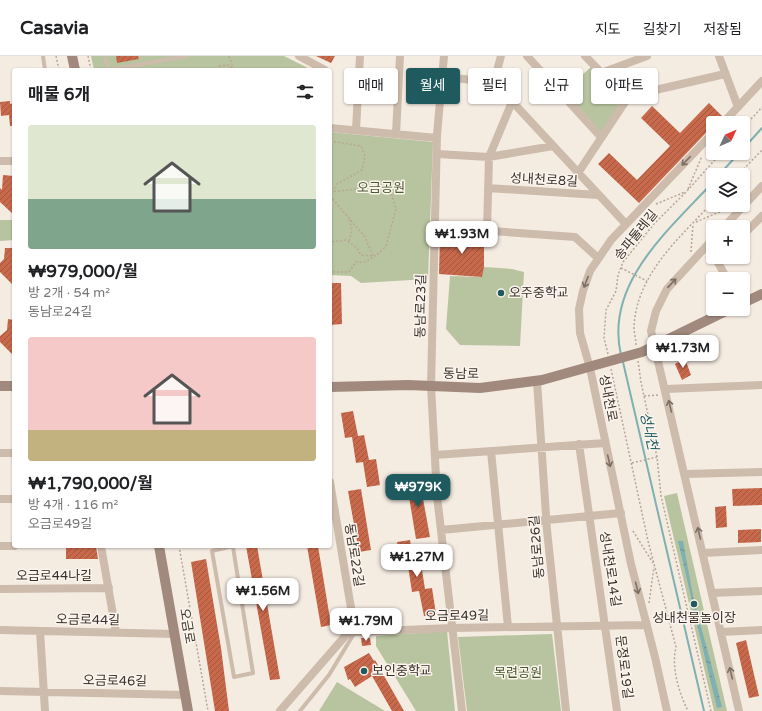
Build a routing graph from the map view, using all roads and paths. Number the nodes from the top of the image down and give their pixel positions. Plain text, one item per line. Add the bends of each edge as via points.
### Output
1 (43, 56) edge
2 (56, 56) edge
3 (72, 56) edge
4 (88, 56) edge
5 (188, 56) edge
6 (229, 56) edge
7 (299, 56) edge
8 (360, 56) edge
9 (400, 56) edge
10 (444, 56) edge
11 (501, 56) edge
12 (527, 56) edge
13 (585, 56) edge
14 (647, 56) edge
15 (719, 56) edge
16 (106, 59) dead end
17 (45, 68) edge
18 (59, 68) edge
19 (75, 68) edge
20 (91, 68) edge
21 (108, 68) edge
22 (120, 68) edge
23 (220, 68) edge
24 (232, 68) edge
25 (233, 68) edge
26 (321, 68) edge
27 (443, 68) edge
28 (498, 68) edge
29 (597, 68) edge
30 (612, 68) edge
31 (726, 74) junction
32 (762, 81) edge
33 (658, 90) edge
34 (440, 104) edge
35 (511, 104) edge
36 (514, 104) edge
37 (622, 104) edge
38 (738, 107) junction
39 (762, 107) edge
40 (730, 116) edge
41 (750, 120) edge
42 (332, 128) edge
43 (356, 130) junction
44 (396, 134) junction
45 (601, 137) junction
46 (437, 138) junction
47 (706, 140) edge
48 (332, 141) edge
49 (344, 142) junction
50 (344, 146) dead end
51 (553, 146) junction
52 (762, 150) edge
53 (436, 154) junction
54 (702, 156) dead end
55 (489, 157) junction
56 (0, 160) edge
57 (714, 160) edge
58 (12, 161) edge
59 (745, 168) edge
60 (578, 173) junction
61 (762, 186) edge
62 (488, 188) junction
63 (335, 190) junction
64 (332, 191) edge
65 (687, 191) junction
66 (598, 195) junction
67 (332, 198) edge
68 (654, 205) dead end
69 (720, 212) edge
70 (349, 216) junction
71 (762, 216) edge
72 (730, 220) edge
73 (625, 223) junction
74 (435, 226) junction
75 (750, 228) edge
76 (487, 230) junction
77 (332, 242) edge
78 (349, 242) junction
79 (706, 247) edge
80 (374, 256) junction
81 (598, 258) junction
82 (690, 265) junction
83 (621, 268) junction
84 (332, 272) edge
85 (647, 281) dead end
86 (762, 294) edge
87 (750, 300) edge
88 (716, 316) edge
89 (656, 345) junction
90 (609, 360) dead end
91 (611, 367) dead end
92 (590, 368) junction
93 (537, 381) junction
94 (762, 385) edge
95 (0, 386) edge
96 (12, 386) edge
97 (431, 386) junction
98 (332, 387) edge
99 (666, 391) junction
100 (644, 396) dead end
101 (605, 443) junction
102 (580, 444) junction
103 (541, 447) junction
104 (491, 451) junction
105 (0, 453) edge
106 (12, 453) edge
107 (435, 455) junction
108 (632, 463) junction
109 (762, 472) edge
110 (685, 474) junction
111 (0, 499) edge
112 (12, 499) edge
113 (332, 499) edge
114 (621, 513) junction
115 (590, 516) junction
116 (547, 519) junction
117 (499, 525) junction
118 (629, 526) dead end
119 (441, 530) junction
120 (0, 546) edge
121 (12, 546) edge
122 (101, 548) edge
123 (159, 548) edge
124 (179, 548) edge
125 (228, 548) edge
126 (233, 548) edge
127 (762, 550) edge
128 (703, 554) junction
129 (654, 564) junction
130 (109, 588) junction
131 (0, 589) edge
132 (762, 591) edge
133 (712, 593) junction
134 (649, 610) dead end
135 (647, 625) junction
136 (557, 626) junction
137 (606, 626) junction
138 (508, 627) junction
139 (452, 628) junction
140 (0, 630) edge
141 (762, 630) edge
142 (40, 631) junction
143 (116, 632) junction
144 (355, 632) junction
145 (721, 632) junction
146 (175, 634) junction
147 (0, 691) edge
148 (44, 692) junction
149 (186, 695) junction
150 (45, 711) edge
151 (188, 711) edge
152 (208, 711) edge
153 (280, 711) edge
154 (300, 711) edge
155 (462, 711) edge
156 (566, 711) edge
157 (617, 711) edge
158 (667, 711) edge
159 (688, 711) edge
160 (711, 711) edge
161 (740, 711) edge

1 - 17 lane
2 - 18 path
3 - 19 main road
4 - 20 path
5 - 22 lane
6 - 25 path
7 - 26 street
8 - 43 street
9 - 44 street
10 - 27 street, 동남로23길
11 - 28 street
12 - 45 street
13 - 29 street
14 - 30 street
15 - 31 street
16 - 21 lane
23 - 24 path via 229,65
31 - 33 street
31 - 38 street
32 - 38 street
34 - 46 street, 동남로23길
35 - 55 street
36 - 51 street, 성내천로8길
37 - 45 street, 성내천로8길
38 - 40 street
39 - 41 path
42 - 43 street
43 - 44 street
44 - 46 street
45 - 60 street, 성내천로8길
46 - 53 street, 동남로23길
47 -> 73 street, 성내천로
48 - 49 path
49 - 50 path
49 - 63 path via 362,146 365,156 362,170 338,184
51 - 55 street
51 - 60 street, 성내천로8길
52 - 59 path
53 - 55 street
53 - 74 street, 동남로23길
54 - 65 path
55 - 62 street
56 - 58 street
57 - 65 path, 송파둘레길
60 - 66 street, 성내천로8길
61 - 72 street
62 - 66 street, 성내천로8길
62 - 76 street
63 - 64 path
63 - 80 path via 380,188 392,192 396,209 386,246
65 - 68 path
65 - 83 path, 송파둘레길 via 650,228
66 - 73 street, 성내천로8길
67 - 70 path
69 - 82 path via 694,223
70 - 78 path via 352,230
70 - 80 path via 366,237
71 - 75 street
73 - 81 street, 성내천로
74 - 76 street
74 - 97 street, 동남로23길
76 - 81 street via 575,237
77 - 78 path
78 - 80 path via 361,255
79 - 82 street
80 - 84 path via 366,262 356,262 349,272
81 -> 92 street, 성내천로 via 583,291 579,309 580,333
89 -> 82 street via 651,331 656,311 667,289
83 - 85 path
83 - 90 path, 송파둘레길 via 616,291 606,310 604,338
86 - 87 main road
88 - 89 main road
89 - 92 main road, 동남로 via 642,352
89 - 99 street
91 - 108 path
92 - 93 main road, 동남로
92 - 101 street, 성내천로
93 - 97 main road, 동남로 via 480,388
93 - 103 street, 동남로26길
94 - 99 street
95 - 96 main road
97 - 98 main road, 동남로
97 - 107 street, 동남로23길
99 - 100 path
110 -> 99 street
101 - 102 street
101 -> 114 street, 성내천로
102 - 103 street
102 - 115 street
103 - 104 street
103 - 116 street, 동남로26길
104 - 107 street
104 - 117 street
105 - 106 street
107 - 119 street, 동남로23길
108 - 129 path
108 - 160 path via 657,457 661,496
109 - 110 street
128 -> 110 street
111 - 112 street
113 - 144 street, 동남로22길
114 - 115 street, 성내천로14길
114 -> 135 street, 성내천로
115 - 116 street, 성내천로14길
115 - 137 street, 성내천로14길
116 - 117 street, 성내천로14길
116 - 136 street, 동남로26길
117 - 119 street, 성내천로14길
117 - 138 street
118 - 129 path
119 - 139 street, 동남로23길
120 - 121 street
122 - 130 street
123 - 146 main road, 오금로
124 - 152 path
125 - 126 lane via 212,551 234,677 253,673
127 - 128 street
128 - 133 street
129 - 134 path
129 - 159 path via 676,647 673,659 682,699
130 - 131 street, 오금로44나길
130 - 143 street
132 - 133 street
133 - 145 street
135 - 137 street, 오금로49길
135 - 158 street, 성내천로
136 - 137 street, 오금로49길
136 - 138 street, 오금로49길
136 - 156 street, 동남로26길
137 - 157 street, 문정로19길
138 - 139 street, 오금로49길
139 - 144 street, 오금로49길
139 - 155 street, 동남로23길
140 - 142 street, 오금로44길
141 - 145 street
142 - 143 street, 오금로44길
142 - 148 street
143 - 146 street, 오금로44길
144 - 153 street via 347,634
144 - 154 lane via 338,663
161 -> 145 street
146 - 149 main road, 오금로
147 - 148 street, 오금로46길
148 - 149 street, 오금로46길
148 - 150 street
149 - 151 main road, 오금로

